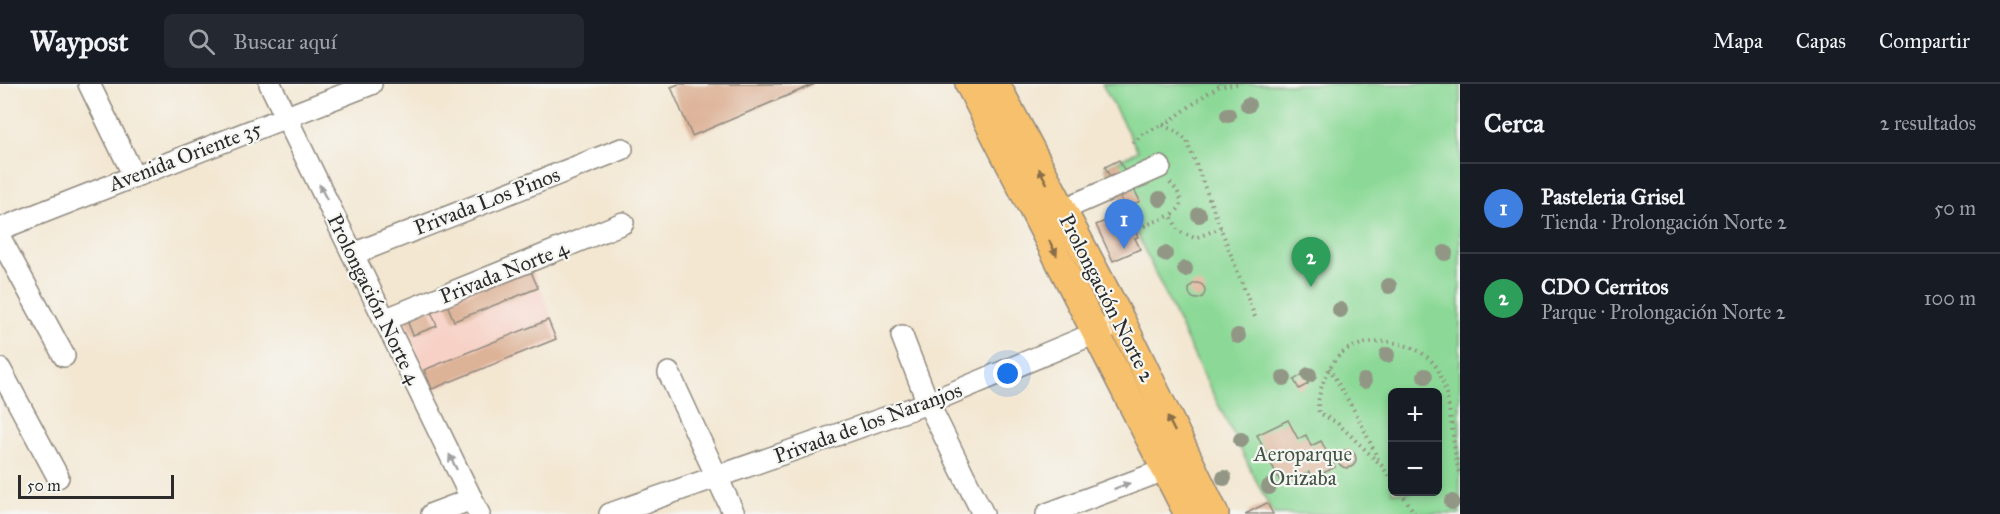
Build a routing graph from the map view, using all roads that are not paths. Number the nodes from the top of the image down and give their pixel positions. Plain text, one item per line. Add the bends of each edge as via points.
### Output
1 (89, 84) edge
2 (270, 84) edge
3 (371, 84) edge
4 (969, 84) edge
5 (996, 84) edge
6 (287, 116) junction
7 (622, 149) dead end
8 (1160, 167) road end
9 (134, 176) junction
10 (1062, 210) junction
11 (623, 223) dead end
12 (0, 229) edge
13 (0, 238) edge
14 (352, 254) junction
15 (384, 320) junction
16 (1122, 322) junction
17 (1096, 333) junction
18 (902, 336) dead end
19 (64, 356) dead end
20 (0, 369) edge
21 (669, 373) dead end
22 (928, 403) junction
23 (1177, 465) junction
24 (58, 477) dead end
25 (716, 477) junction
26 (476, 507) edge
27 (432, 514) edge
28 (610, 514) edge
29 (734, 514) edge
30 (983, 514) edge
31 (1047, 514) edge
32 (1188, 514) edge
33 (1215, 514) edge

1 - 9 street
2 - 6 street, Prolongación Norte 4
3 - 6 street, Avenida Oriente 35
4 -> 17 main road, Prolongación Norte 2
10 -> 5 main road, Prolongación Norte 2
6 - 9 street, Avenida Oriente 35
14 -> 6 street, Prolongación Norte 4
7 - 14 street, Privada Los Pinos
8 - 10 street
9 - 12 street, Avenida Oriente 35
10 - 16 main road, Prolongación Norte 2
11 - 15 street, Privada Norte 4
13 - 19 street
14 - 15 street, Prolongación Norte 4
26 -> 15 street, Prolongación Norte 4
16 - 17 street, Privada de los Naranjos
23 -> 16 main road, Prolongación Norte 2
17 - 22 street, Privada de los Naranjos
17 - 23 main road, Prolongación Norte 2
18 - 22 street
20 - 24 street
21 - 25 street
22 - 25 street, Privada de los Naranjos
22 - 30 street
31 -> 23 street
23 - 32 main road, Prolongación Norte 2
23 - 33 main road, Prolongación Norte 2
25 - 28 street, Privada de los Naranjos
25 - 29 street
26 - 27 street

